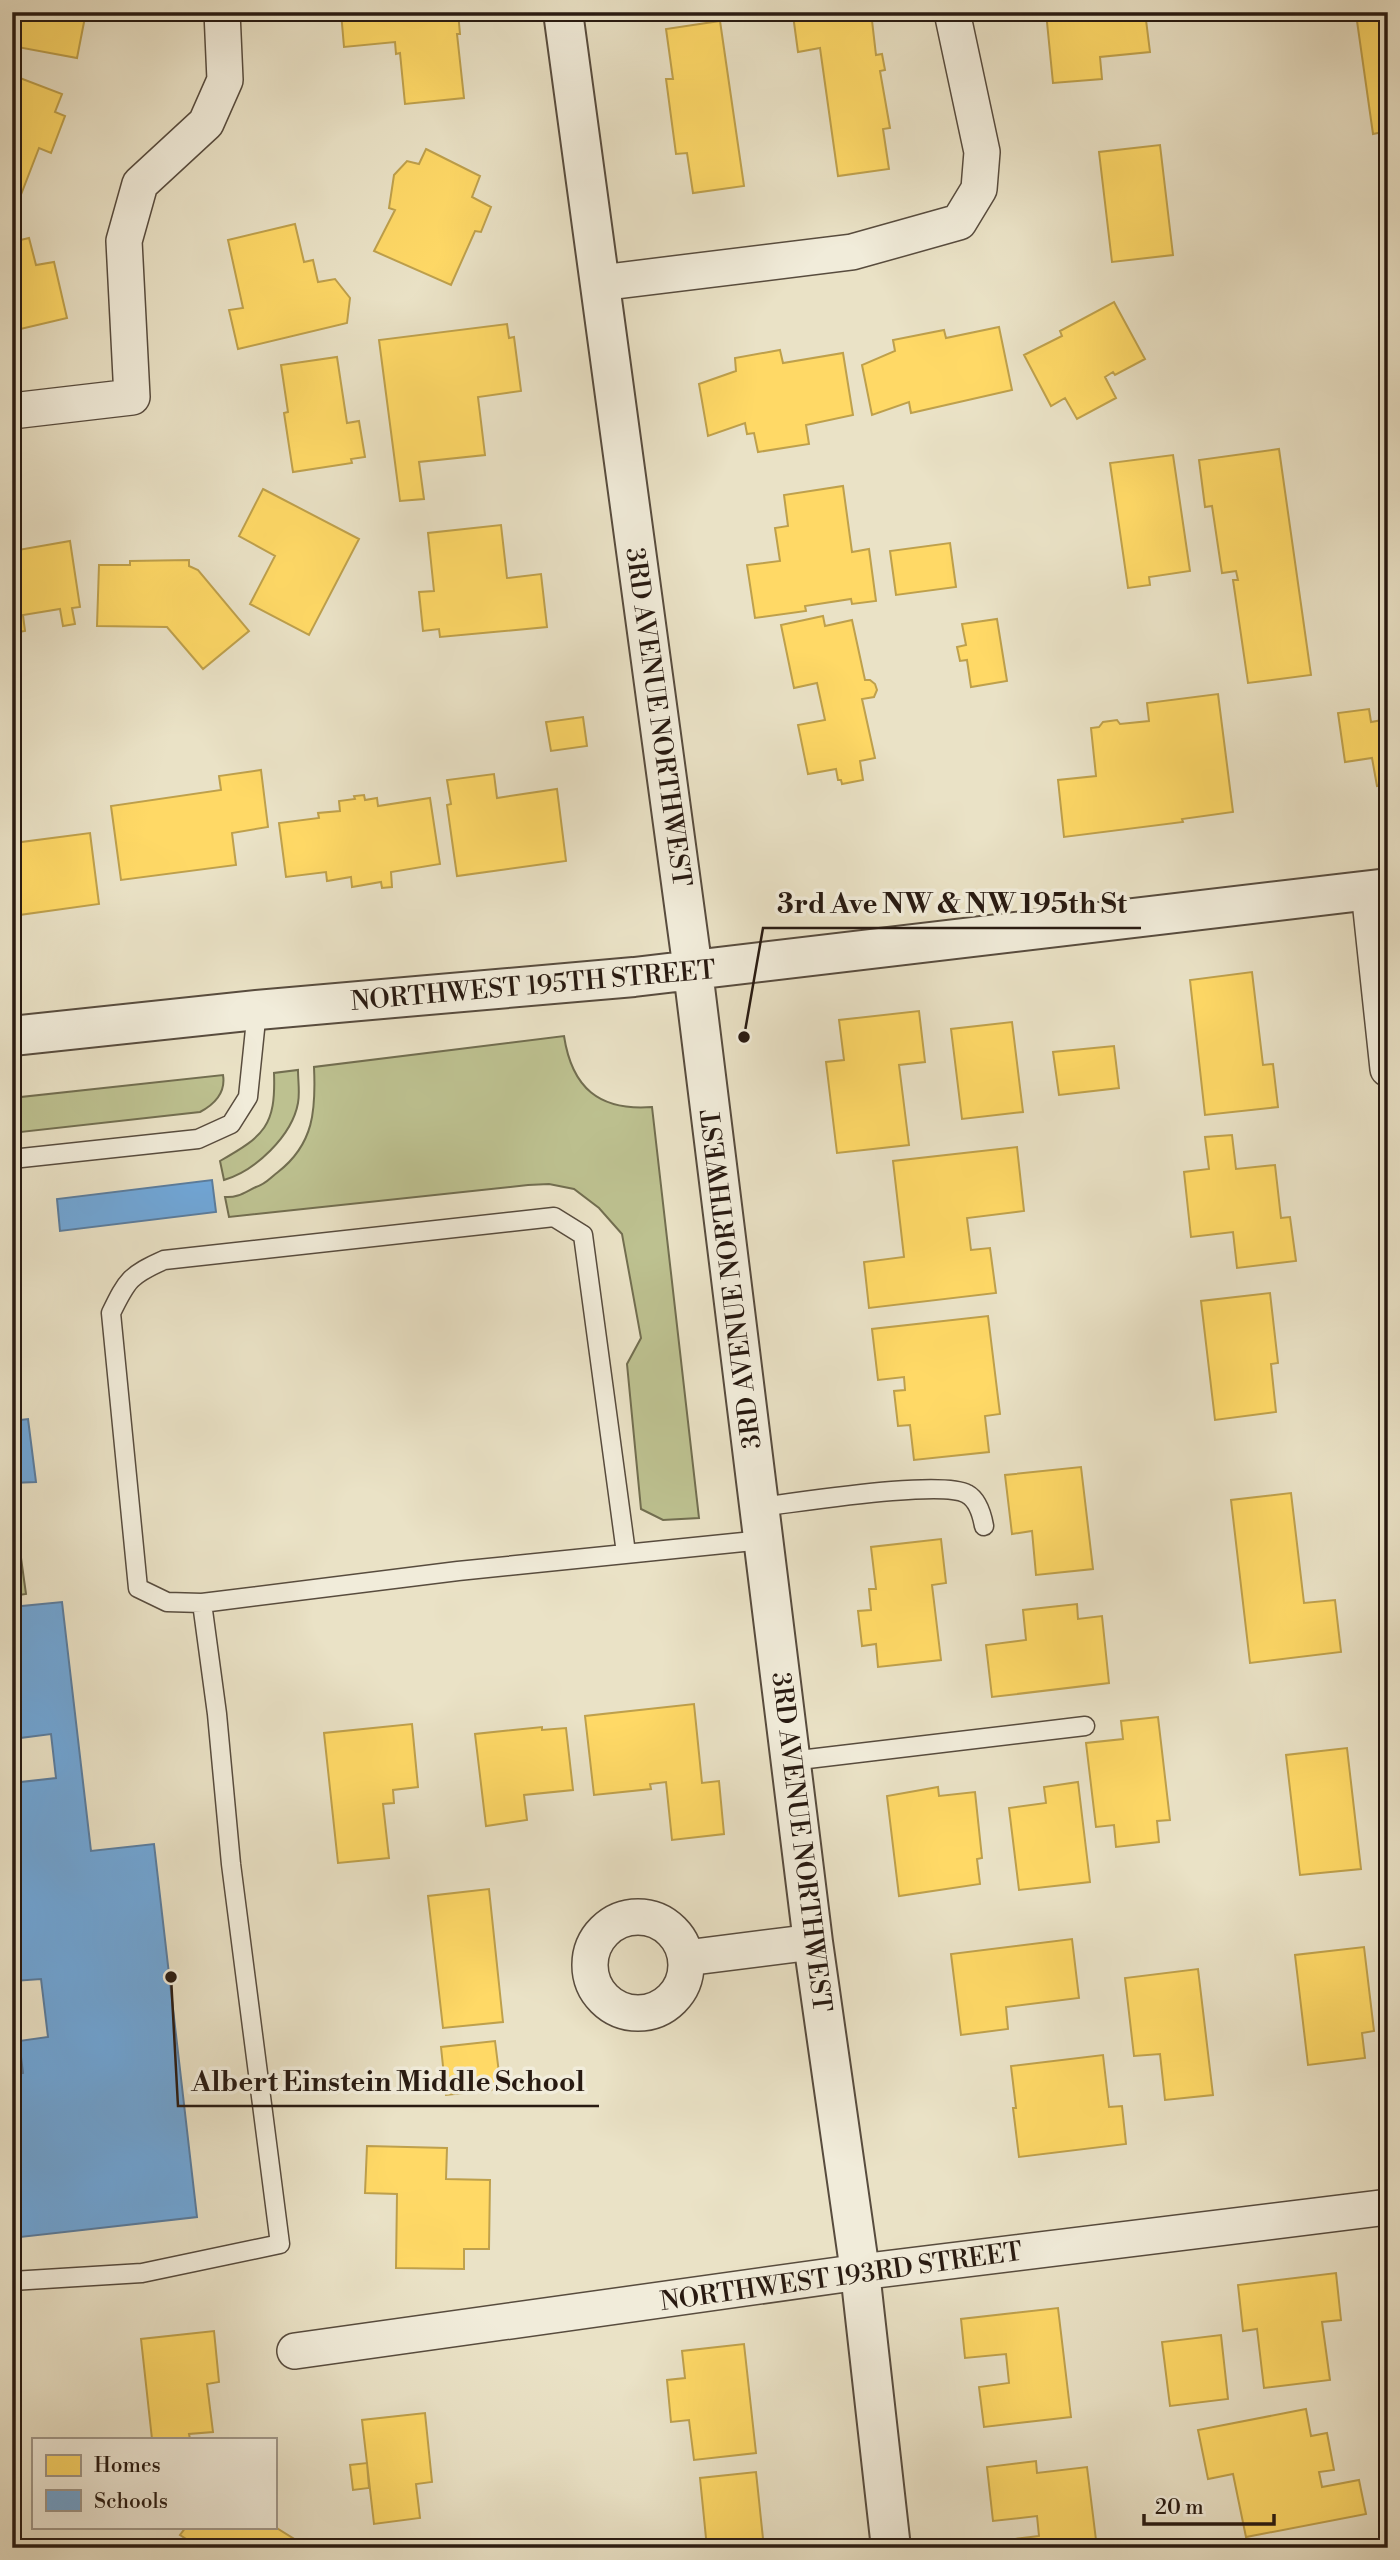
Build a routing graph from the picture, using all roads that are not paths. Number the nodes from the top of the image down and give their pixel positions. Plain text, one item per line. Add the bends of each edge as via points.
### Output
1 (222, 12) edge
2 (563, 12) edge
3 (953, 12) edge
4 (600, 283) junction
5 (12, 411) edge
6 (1378, 889) edge
7 (694, 971) junction
8 (257, 1010) junction
9 (12, 1037) edge
10 (1388, 1069) edge
11 (12, 1159) edge
12 (761, 1523) junction
13 (984, 1526) dead end
14 (626, 1553) junction
15 (202, 1603) junction
16 (1085, 1726) dead end
17 (791, 1761) junction
18 (813, 1942) junction
19 (686, 1958) dead end
20 (1388, 2207) edge
21 (860, 2272) junction
22 (12, 2281) edge
23 (295, 2351) dead end
24 (891, 2548) edge

1 - 5 street via 225,80 206,123 140,184 124,242 132,397
2 - 4 street, 3RD AVENUE NORTHWEST
3 - 4 street via 982,152 979,189 959,222 852,252
4 - 7 street, 3RD AVENUE NORTHWEST
6 - 7 street, NORTHWEST 195TH STREET
6 - 10 street
7 - 8 street, NORTHWEST 195TH STREET
7 - 12 street, 3RD AVENUE NORTHWEST
8 - 9 street, NORTHWEST 195TH STREET
8 - 11 lane via 248,1097 231,1124 198,1139
12 - 13 lane via 902,1490 940,1488 968,1494 982,1513
12 - 14 lane
12 - 17 street, 3RD AVENUE NORTHWEST
14 - 15 lane
14 - 15 lane via 583,1234 554,1217 164,1260 139,1271 125,1285 111,1313 138,1588 167,1602
15 - 22 lane via 280,2245 142,2273
16 - 17 lane
17 - 18 street, 3RD AVENUE NORTHWEST
18 - 19 street
18 - 21 street, 3RD AVENUE NORTHWEST
20 - 21 street, NORTHWEST 193RD STREET
21 - 23 street, NORTHWEST 193RD STREET
21 - 24 street, 3RD AVENUE NORTHWEST

